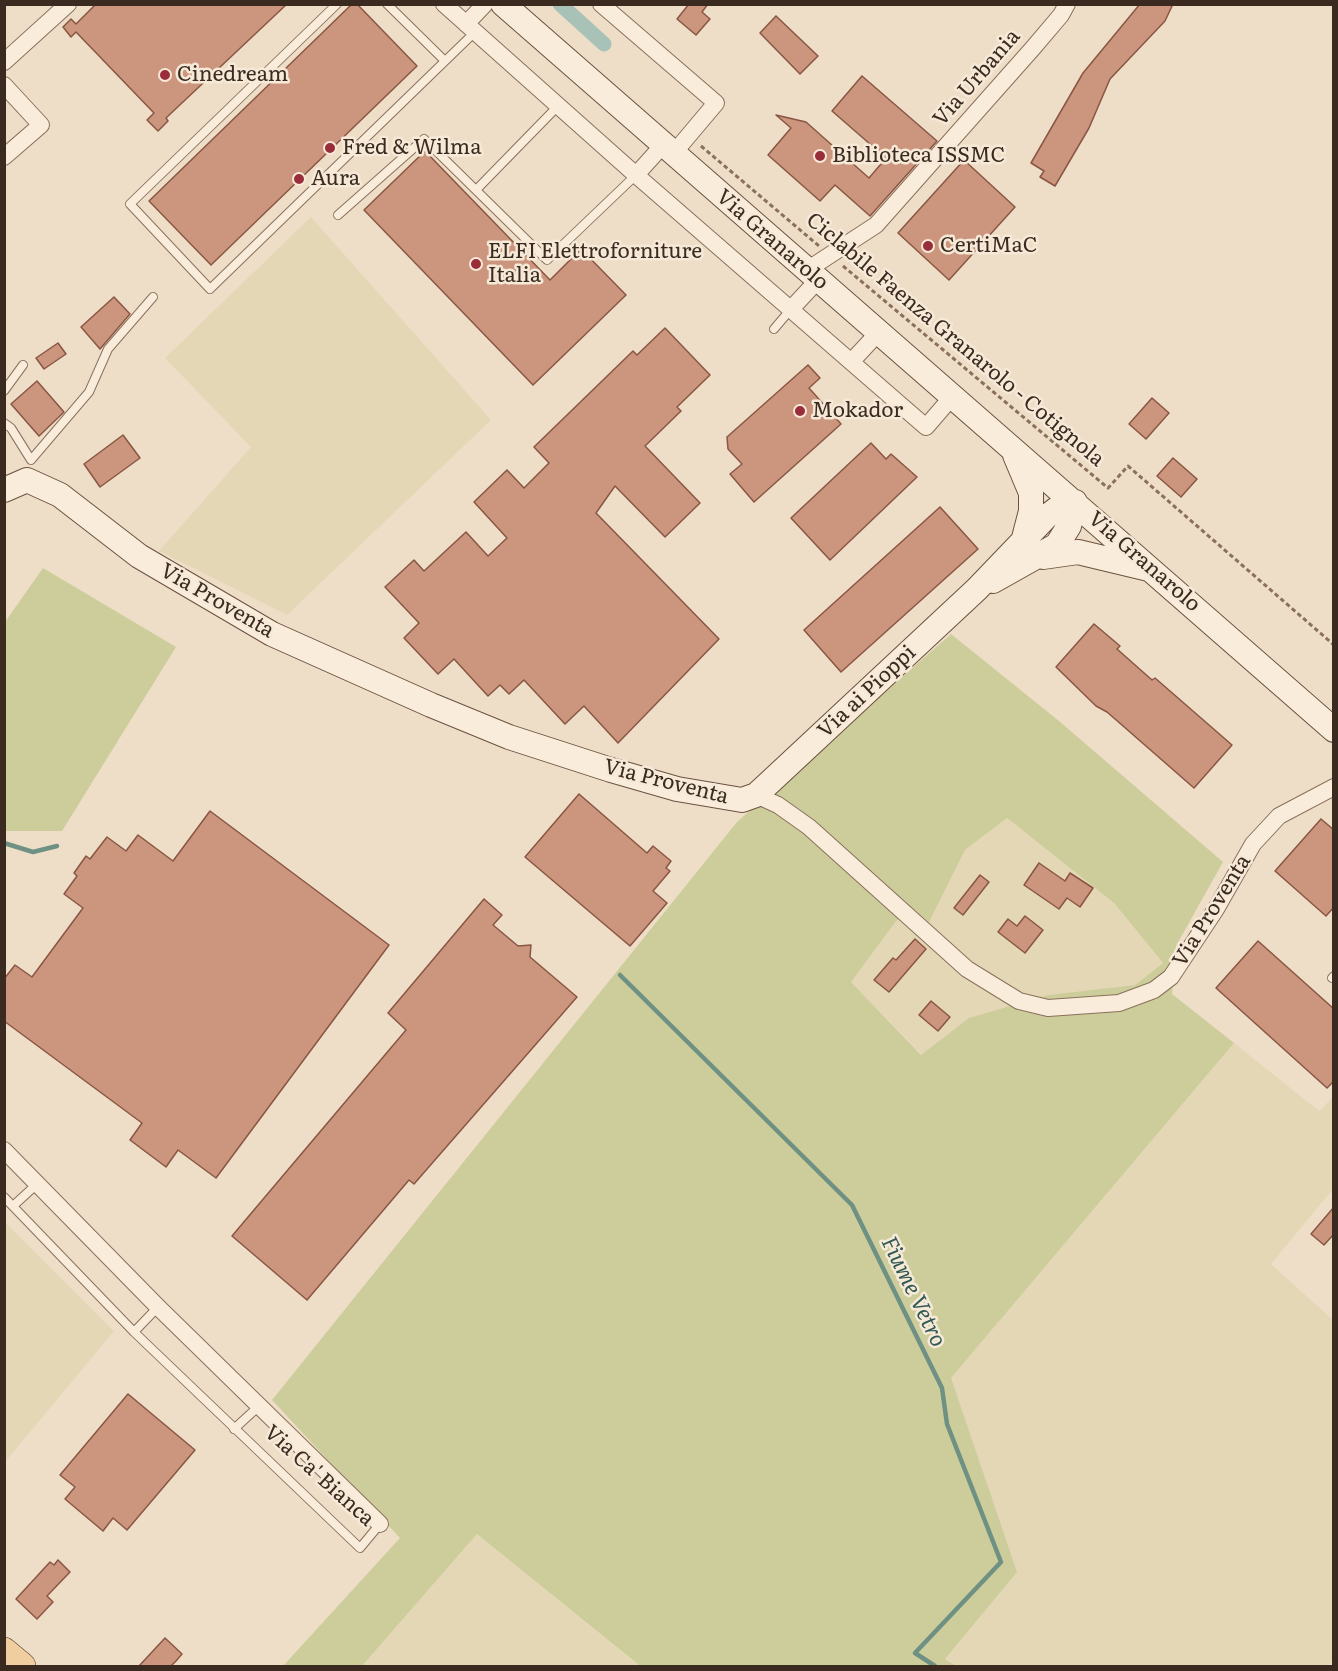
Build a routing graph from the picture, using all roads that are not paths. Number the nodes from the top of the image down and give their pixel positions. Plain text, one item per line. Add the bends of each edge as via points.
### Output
1 (68, 4) edge
2 (337, 4) edge
3 (387, 4) edge
4 (444, 4) edge
5 (484, 4) edge
6 (503, 4) edge
7 (601, 4) edge
8 (1067, 4) edge
9 (470, 28) junction
10 (445, 61) junction
11 (4, 62) edge
12 (4, 84) edge
13 (558, 106) junction
14 (668, 150) junction
15 (4, 157) edge
16 (636, 175) junction
17 (476, 190) junction
18 (338, 215) dead end
19 (813, 275) junction
20 (153, 297) dead end
21 (791, 309) junction
22 (774, 329) dead end
23 (878, 333) junction
24 (851, 362) junction
25 (23, 365) dead end
26 (4, 391) edge
27 (951, 398) junction
28 (4, 423) edge
29 (1011, 447) junction
30 (29, 470) junction
31 (4, 490) edge
32 (1075, 502) junction
33 (1029, 548) junction
34 (1153, 570) junction
35 (1334, 730) edge
36 (1334, 787) edge
37 (756, 795) junction
38 (4, 1150) edge
39 (37, 1184) junction
40 (4, 1197) edge
41 (13, 1206) junction
42 (158, 1307) junction
43 (134, 1332) junction
44 (259, 1406) junction
45 (234, 1429) junction
46 (380, 1524) joint
47 (4, 1651) edge
48 (22, 1666) edge

1 - 11 street
2 - 10 lane via 130,204 210,289
3 - 10 lane
4 - 9 street, Via Granarolo
5 - 9 street
6 - 14 street, Via Granarolo
7 - 14 street via 716,103 688,135
8 - 19 street, Via Urbania via 1033,48 876,225 831,255
9 - 10 lane
9 - 13 street, Via Granarolo
12 - 15 street via 41,125
13 - 16 street, Via Granarolo
13 - 17 lane
14 - 16 street
14 - 19 street, Via Granarolo
16 - 17 lane via 547,260
16 - 21 street, Via Granarolo
17 - 18 lane via 424,139
19 - 21 street, Via Urbania
19 - 23 street, Via Granarolo
20 - 30 lane via 108,349 89,392
21 - 22 lane
21 - 24 street, Via Granarolo
23 - 24 street
23 - 27 street, Via Granarolo
24 - 27 street, Via Granarolo via 926,427
25 - 26 lane
27 - 29 street, Via Granarolo
28 - 30 lane via 11,428
29 - 32 street, Via Granarolo
29 - 33 street, Via ai Pioppi via 1031,494
30 - 31 street
30 - 37 street, Via Proventa via 139,556 272,634 509,736 638,778 720,797 742,800
32 - 33 street, Via ai Pioppi via 1058,508
32 - 34 street, Via Granarolo
33 - 34 street via 1078,552
33 - 37 street, Via ai Pioppi via 977,589
34 - 35 street, Via Granarolo
36 - 37 street, Via Proventa via 1279,816 1253,844 1171,977 1154,990 1119,1003 1048,1008 1019,1000 967,969 809,827
38 - 39 street, Via Ca' Bianca
39 - 41 lane
39 - 42 street, Via Ca' Bianca
40 - 41 lane, Via Ca' Bianca
41 - 43 lane, Via Ca' Bianca
42 - 43 lane
42 - 44 street, Via Ca' Bianca
43 - 45 lane, Via Ca' Bianca
44 - 45 lane, Via Ca' Bianca
44 - 46 street, Via Ca' Bianca
45 - 46 lane, Via Ca' Bianca via 360,1548
47 - 48 main road

